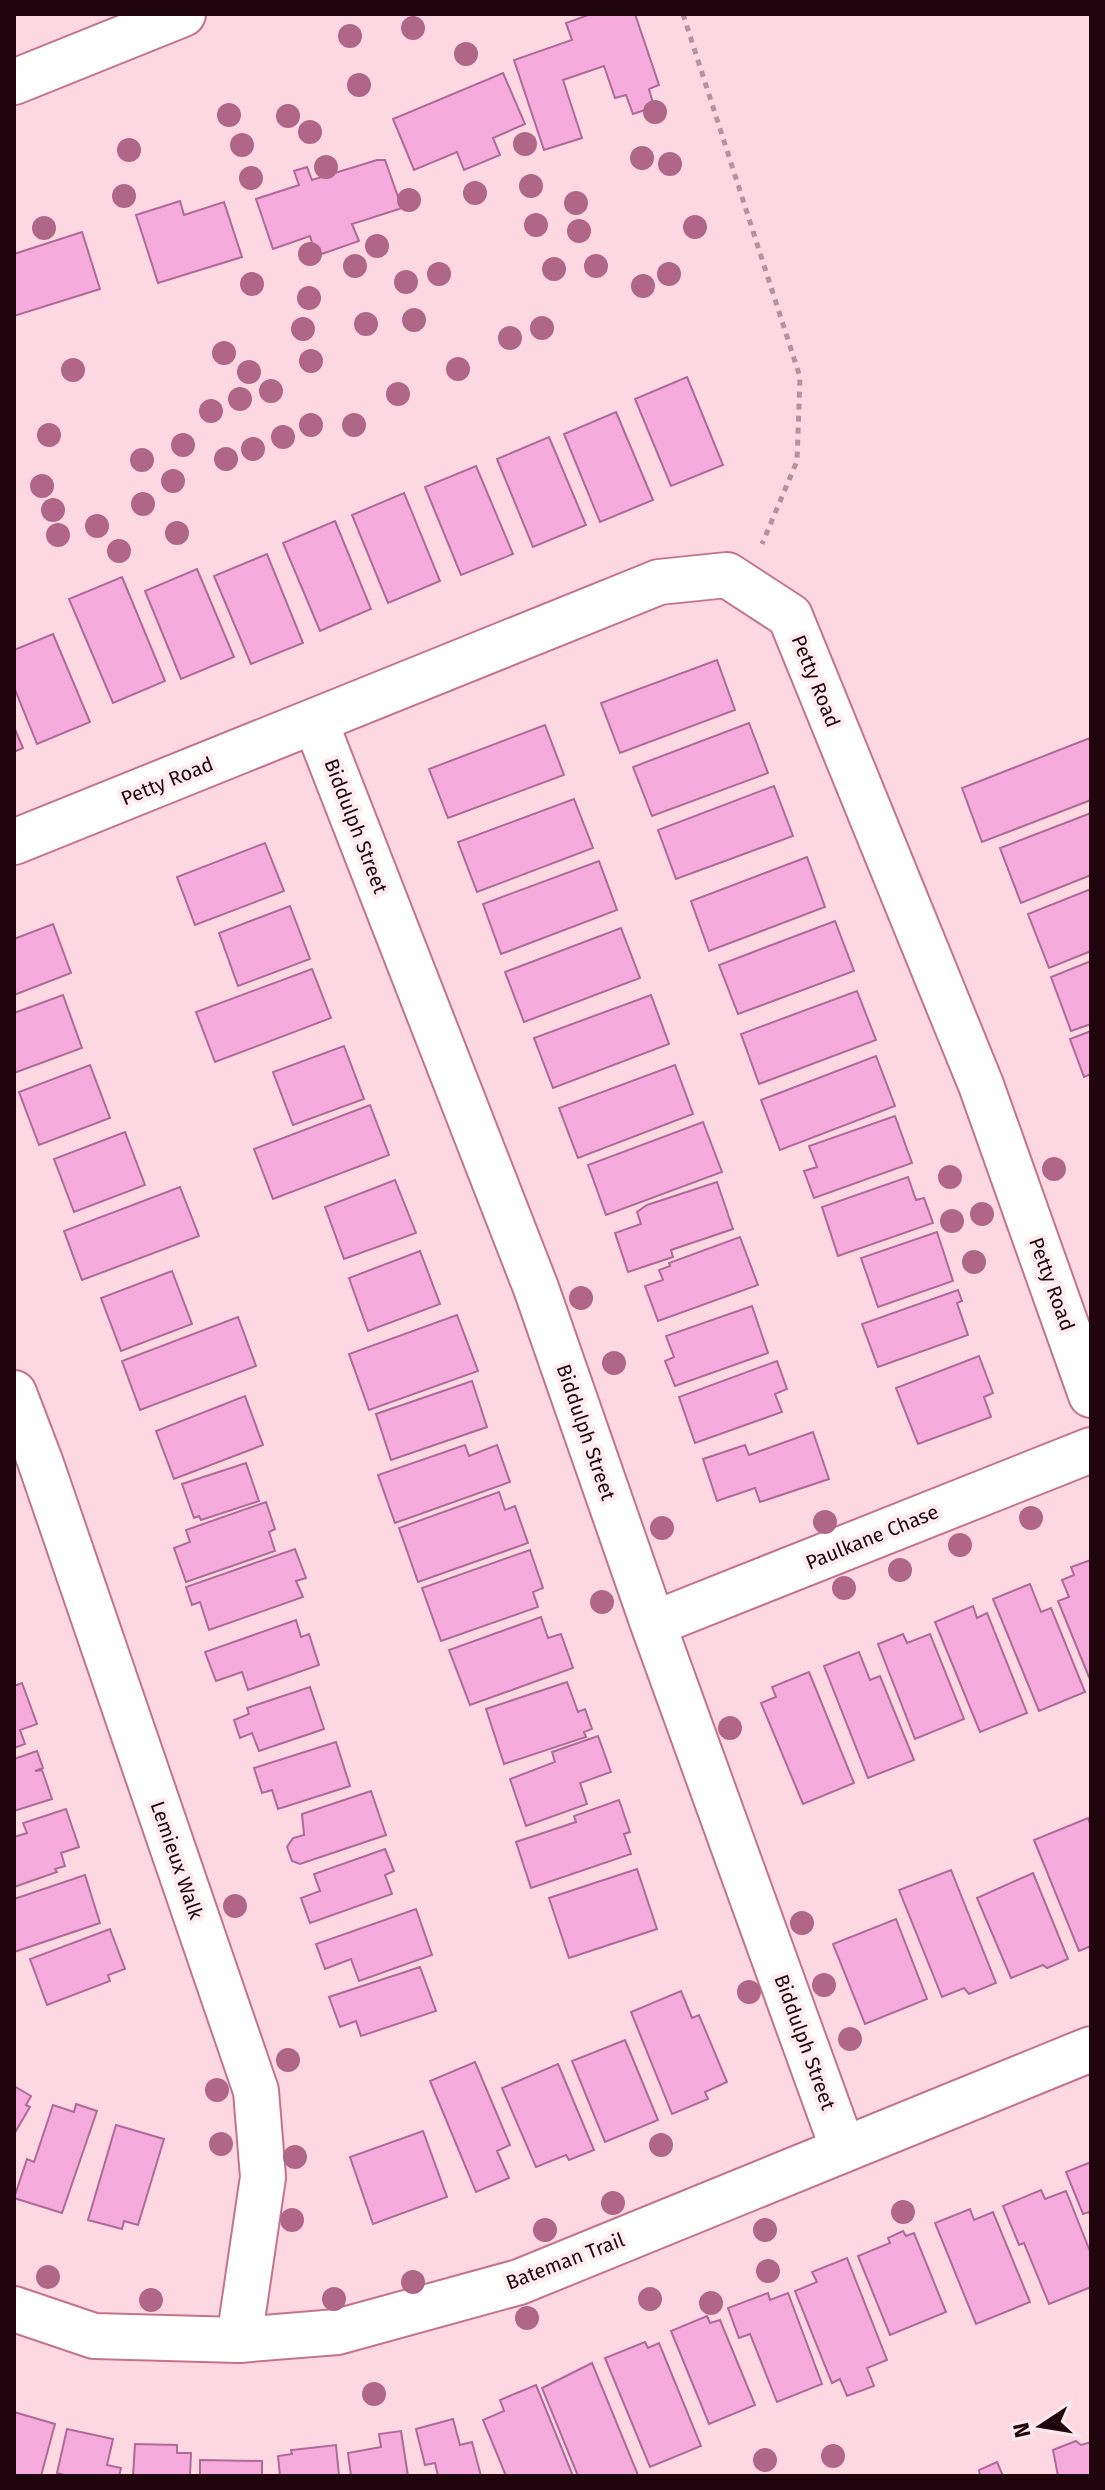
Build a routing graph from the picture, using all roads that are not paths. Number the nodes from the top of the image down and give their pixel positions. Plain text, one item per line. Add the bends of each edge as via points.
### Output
1 (183, 14) edge
2 (14, 82) edge
3 (315, 721) junction
4 (14, 842) edge
5 (14, 1393) edge
6 (1091, 1395) edge
7 (1091, 1450) edge
8 (653, 1624) junction
9 (1091, 2049) edge
10 (843, 2149) junction
11 (14, 2309) edge
12 (239, 2340) junction

1 - 2 street
3 - 4 street, Petty Road
3 - 6 street, Petty Road via 659,582 727,575 790,616 981,1085
3 - 8 street, Biddulph Street via 536,1288
5 - 12 street, Lemieux Walk via 256,2091 263,2177
7 - 8 street, Paulkane Chase
8 - 10 street, Biddulph Street
9 - 10 street, Bateman Trail
10 - 12 street, Bateman Trail via 519,2282 337,2332
11 - 12 street, Bateman Trail via 94,2336

